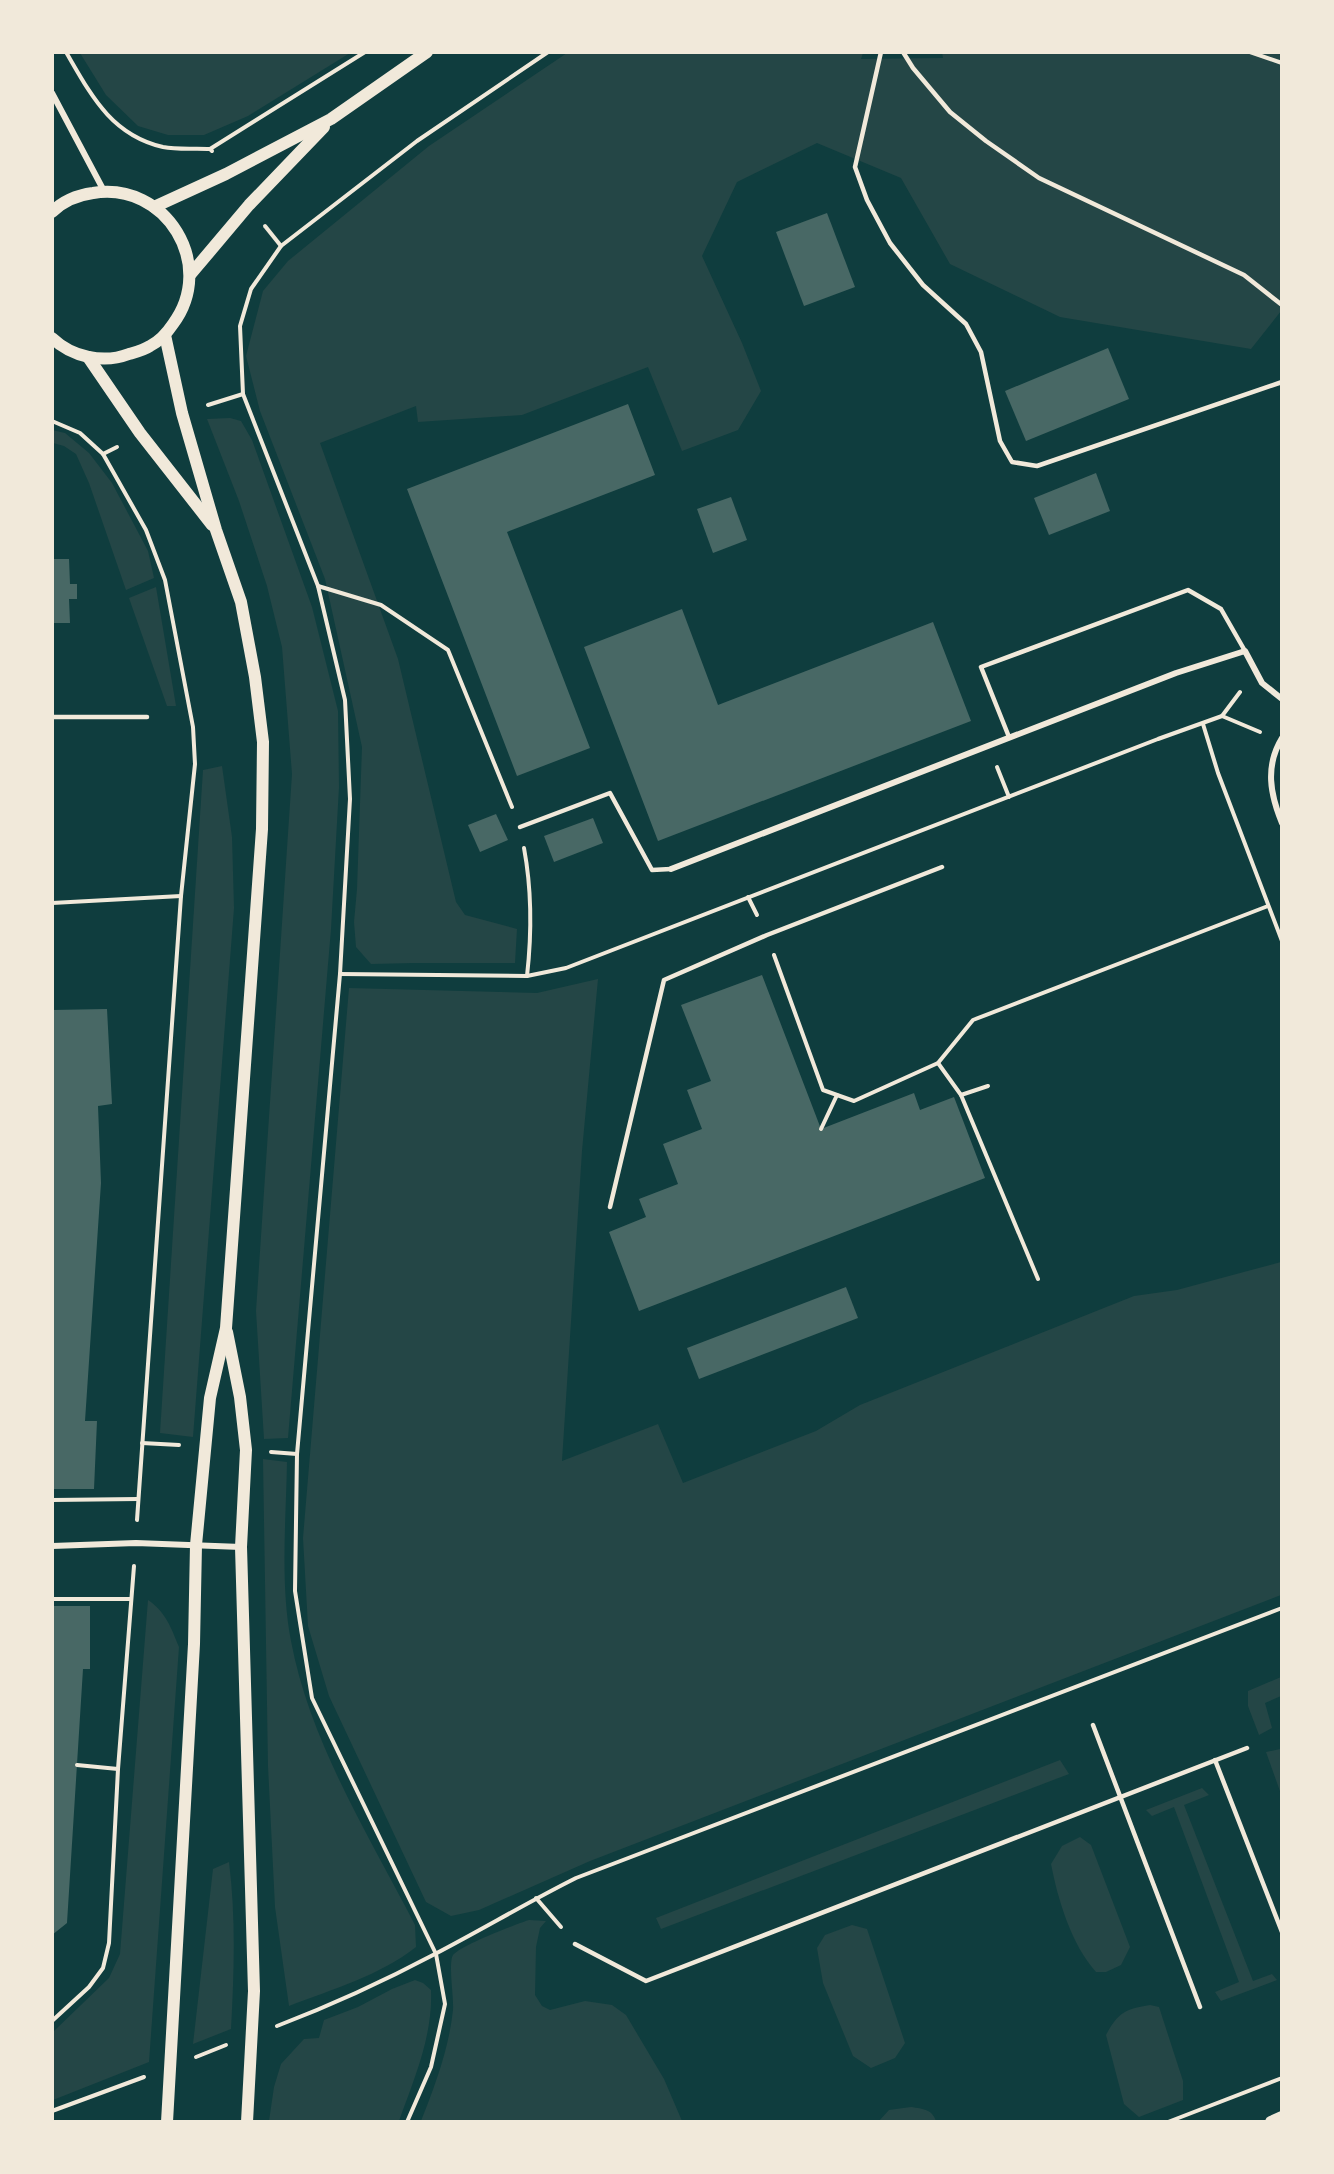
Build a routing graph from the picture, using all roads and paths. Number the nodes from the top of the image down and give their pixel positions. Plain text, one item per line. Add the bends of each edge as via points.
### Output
1 (66, 52) edge
2 (365, 52) edge
3 (427, 52) edge
4 (548, 52) edge
5 (881, 52) edge
6 (903, 52) edge
7 (1250, 52) edge
8 (1281, 63) edge
9 (52, 93) edge
10 (331, 119) junction
11 (210, 149) junction
12 (226, 174) junction
13 (104, 191) junction
14 (249, 205) junction
15 (154, 207) junction
16 (52, 212) edge
17 (281, 246) junction
18 (190, 275) junction
19 (1281, 305) edge
20 (165, 336) junction
21 (52, 338) edge
22 (88, 357) junction
23 (1281, 382) edge
24 (243, 394) junction
25 (182, 413) junction
26 (52, 421) edge
27 (140, 433) junction
28 (103, 454) junction
29 (216, 530) junction
30 (318, 586) junction
31 (1245, 651) junction
32 (1281, 699) edge
33 (1222, 716) dead end
34 (52, 717) edge
35 (147, 717) dead end
36 (1009, 737) junction
37 (1281, 739) edge
38 (1281, 823) edge
39 (520, 827) junction
40 (942, 867) dead end
41 (671, 869) joint
42 (181, 896) junction
43 (748, 897) junction
44 (52, 903) edge
45 (1268, 906) junction
46 (767, 935) junction
47 (1281, 941) edge
48 (340, 974) junction
49 (527, 976) junction
50 (938, 1064) junction
51 (988, 1086) dead end
52 (837, 1095) junction
53 (962, 1095) junction
54 (821, 1129) dead end
55 (610, 1207) dead end
56 (1038, 1279) dead end
57 (226, 1328) junction
58 (138, 1498) junction
59 (52, 1500) edge
60 (136, 1543) junction
61 (195, 1545) junction
62 (52, 1546) edge
63 (241, 1547) junction
64 (52, 1599) edge
65 (131, 1599) junction
66 (1281, 1608) edge
67 (1093, 1725) dead end
68 (1247, 1748) dead end
69 (1215, 1760) junction
70 (77, 1765) dead end
71 (118, 1769) junction
72 (1120, 1797) junction
73 (536, 1898) junction
74 (1281, 1932) edge
75 (575, 1944) joint
76 (436, 1954) junction
77 (1200, 2007) dead end
78 (52, 2021) edge
79 (1281, 2078) edge
80 (167, 2117) edge
81 (1281, 2117) edge
82 (247, 2121) edge
83 (407, 2121) edge
84 (1167, 2121) edge
85 (1271, 2121) edge

1 - 11 path via 95,103 129,135 164,147
2 - 11 path
3 - 10 main road
4 - 17 path via 417,141
5 - 23 lane via 855,166 867,200 890,243 922,285 966,324 981,352 1000,441 1012,462 1037,466
6 - 19 lane via 950,112 1039,178 1244,275
7 - 8 path
9 - 13 street
10 - 12 main road
10 - 14 main road
11 - 12 path
12 - 15 main road
13 - 15 main road via 133,195
13 - 16 main road via 82,194
14 - 17 path
14 - 18 main road
15 - 18 main road via 174,226 186,251
17 - 24 path via 251,289 240,326
18 - 20 main road via 180,315
20 - 22 main road via 151,346 118,358
20 - 25 main road
21 - 22 main road via 62,347
22 - 27 main road
24 - 25 path
24 - 30 path
25 - 29 main road
26 - 28 path via 80,433
27 - 28 path
27 - 29 main road
28 - 42 path via 146,530 165,580 193,728 195,764
29 - 57 main road via 241,602 263,742 262,829
30 - 39 path via 381,605 448,650
30 - 48 path via 345,700 350,799
31 - 32 street via 1262,683
31 - 36 street
31 - 36 lane via 1221,609 1188,590 1177,594 981,666
33 - 37 path
34 - 35 lane
36 - 41 street
37 - 38 street via 1270,770
39 - 41 lane via 610,793 652,870
39 - 49 path via 530,883
40 - 46 lane
42 - 44 path
42 - 58 path
43 - 45 path via 1203,724
43 - 46 path
43 - 49 path via 566,968
45 - 47 path
45 - 50 path via 973,1020
46 - 52 path via 823,1090
46 - 55 lane via 664,980
48 - 49 path
48 - 76 path via 297,1454 295,1591 312,1698
50 - 52 path via 854,1101
50 - 53 path
51 - 53 path
52 - 54 path
53 - 56 path
57 - 61 main road via 210,1398
57 - 63 main road via 246,1450
58 - 59 path
58 - 60 path
60 - 61 street
60 - 62 street
60 - 65 path
61 - 63 street
61 - 80 main road via 194,1644
63 - 82 main road via 254,1991
64 - 65 path
65 - 71 path
66 - 73 path via 576,1878
67 - 72 lane
68 - 69 lane
69 - 72 lane
69 - 74 lane
70 - 71 path
71 - 78 path via 109,1943 103,1968 89,1987
72 - 75 lane via 646,1981
72 - 77 lane
73 - 75 path
73 - 76 path
76 - 83 path via 445,2004 430,2067
79 - 84 path
81 - 85 main road

